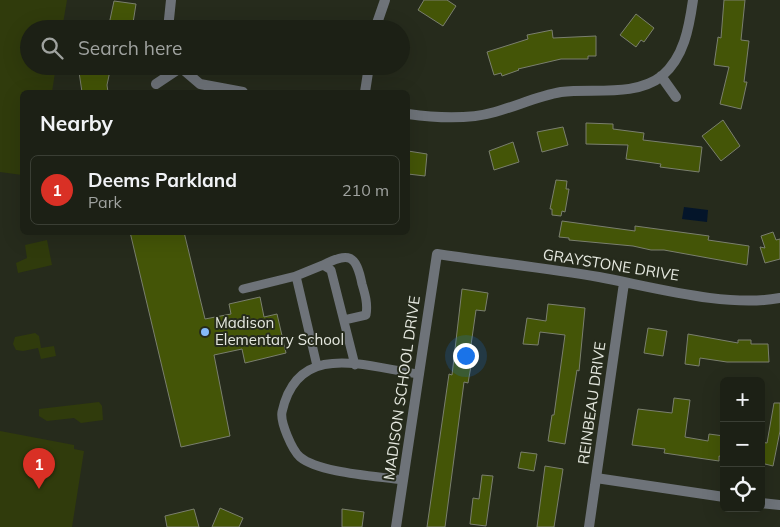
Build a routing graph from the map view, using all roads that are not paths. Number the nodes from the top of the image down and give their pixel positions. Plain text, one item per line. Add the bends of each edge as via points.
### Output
1 (171, 0) edge
2 (385, 0) edge
3 (693, 0) edge
4 (169, 20) edge
5 (378, 20) edge
6 (169, 75) edge
7 (189, 75) edge
8 (368, 75) edge
9 (661, 76) junction
10 (156, 84) dead end
11 (232, 90) edge
12 (365, 90) edge
13 (676, 96) dead end
14 (410, 114) edge
15 (437, 254) joint
16 (322, 265) junction
17 (296, 276) junction
18 (624, 283) junction
19 (243, 289) dead end
20 (780, 298) edge
21 (344, 320) junction
22 (355, 365) junction
23 (317, 366) junction
24 (418, 374) junction
25 (596, 478) junction
26 (403, 480) junction
27 (720, 496) edge
28 (765, 503) edge
29 (780, 505) edge
30 (396, 527) edge
31 (589, 527) edge

1 - 4 street
2 - 5 street
3 - 9 street via 680,52
6 - 10 street
7 - 11 street via 200,84
8 - 12 street
9 - 13 street
9 - 14 street via 635,88 559,93 480,115 444,118
15 - 18 street, GRAYSTONE DRIVE
15 - 24 street, MADISON SCHOOL DRIVE
16 - 17 lane
16 - 21 lane via 331,270
16 - 21 lane via 340,257 350,258 358,265 366,315
17 - 19 lane
17 - 23 lane
18 - 20 street, GRAYSTONE DRIVE via 725,299
18 - 25 street, REINBEAU DRIVE
21 - 22 lane
22 - 23 lane via 334,361
22 - 24 lane
23 - 26 lane via 310,368 290,387 282,414 287,435 299,456 318,466
24 - 26 street, MADISON SCHOOL DRIVE
25 - 27 street
25 - 31 street, REINBEAU DRIVE
26 - 30 street, MADISON SCHOOL DRIVE
28 - 29 street

